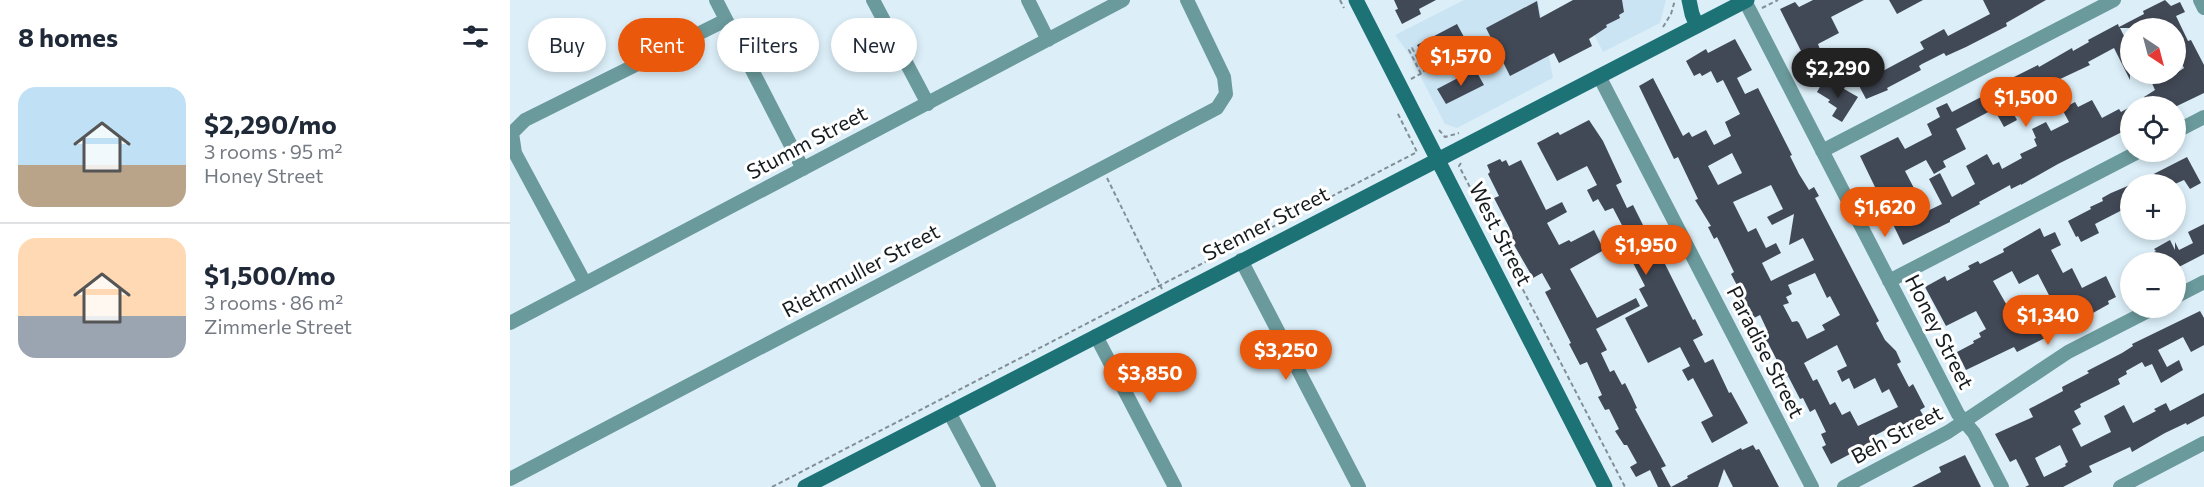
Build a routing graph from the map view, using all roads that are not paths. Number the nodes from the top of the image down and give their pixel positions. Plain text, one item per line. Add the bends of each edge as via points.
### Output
1 (716, 0) edge
2 (873, 0) edge
3 (1028, 0) edge
4 (1123, 0) edge
5 (1187, 0) edge
6 (1356, 0) edge
7 (1689, 0) edge
8 (2114, 0) edge
9 (2200, 0) edge
10 (1746, 1) edge
11 (2204, 8) edge
12 (725, 18) edge
13 (717, 24) edge
14 (1697, 26) junction
15 (1048, 39) junction
16 (753, 72) edge
17 (1599, 76) junction
18 (928, 104) junction
19 (2204, 117) edge
20 (2186, 126) edge
21 (1822, 151) junction
22 (1438, 159) junction
23 (2120, 161) edge
24 (803, 169) junction
25 (1241, 260) junction
26 (1889, 280) junction
27 (2204, 282) edge
28 (585, 283) junction
29 (2186, 291) edge
30 (2134, 318) edge
31 (510, 323) edge
32 (1096, 336) junction
33 (949, 412) junction
34 (1964, 422) junction
35 (2204, 443) edge
36 (510, 479) edge
37 (805, 487) edge
38 (989, 487) edge
39 (1174, 487) edge
40 (1359, 487) edge
41 (1605, 487) edge
42 (1812, 487) edge
43 (1844, 487) edge
44 (2002, 487) edge
45 (2120, 487) edge

1 - 12 street
2 - 18 street
3 - 15 street
4 - 15 street, Stumm Street
5 - 36 street, Riethmuller Street via 1224,78 1226,94 1216,108
6 - 22 main road, West Street
7 - 14 main road
8 - 21 street
9 - 11 street
10 - 14 main road, Stenner Street
10 - 21 street, Honey Street
13 - 28 street via 525,120 512,133 515,153
14 - 17 main road, Stenner Street
15 - 18 street, Stumm Street
16 - 24 street
17 - 22 main road, Stenner Street
17 - 42 street, Paradise Street
18 - 24 street, Stumm Street
19 - 20 street
21 - 26 street, Honey Street
22 - 25 main road, Stenner Street
22 - 41 main road, West Street
23 - 26 street
24 - 28 street, Stumm Street
25 - 32 main road, Stenner Street
25 - 40 street
26 - 34 street, Honey Street
27 - 29 street
28 - 31 street, Stumm Street
30 - 34 street, Beh Street via 2068,352
32 - 33 main road, Stenner Street
32 - 39 street
33 - 37 main road, Stenner Street
33 - 38 street
34 - 43 street, Beh Street
34 - 44 street, Honey Street via 1974,433
35 - 45 street

